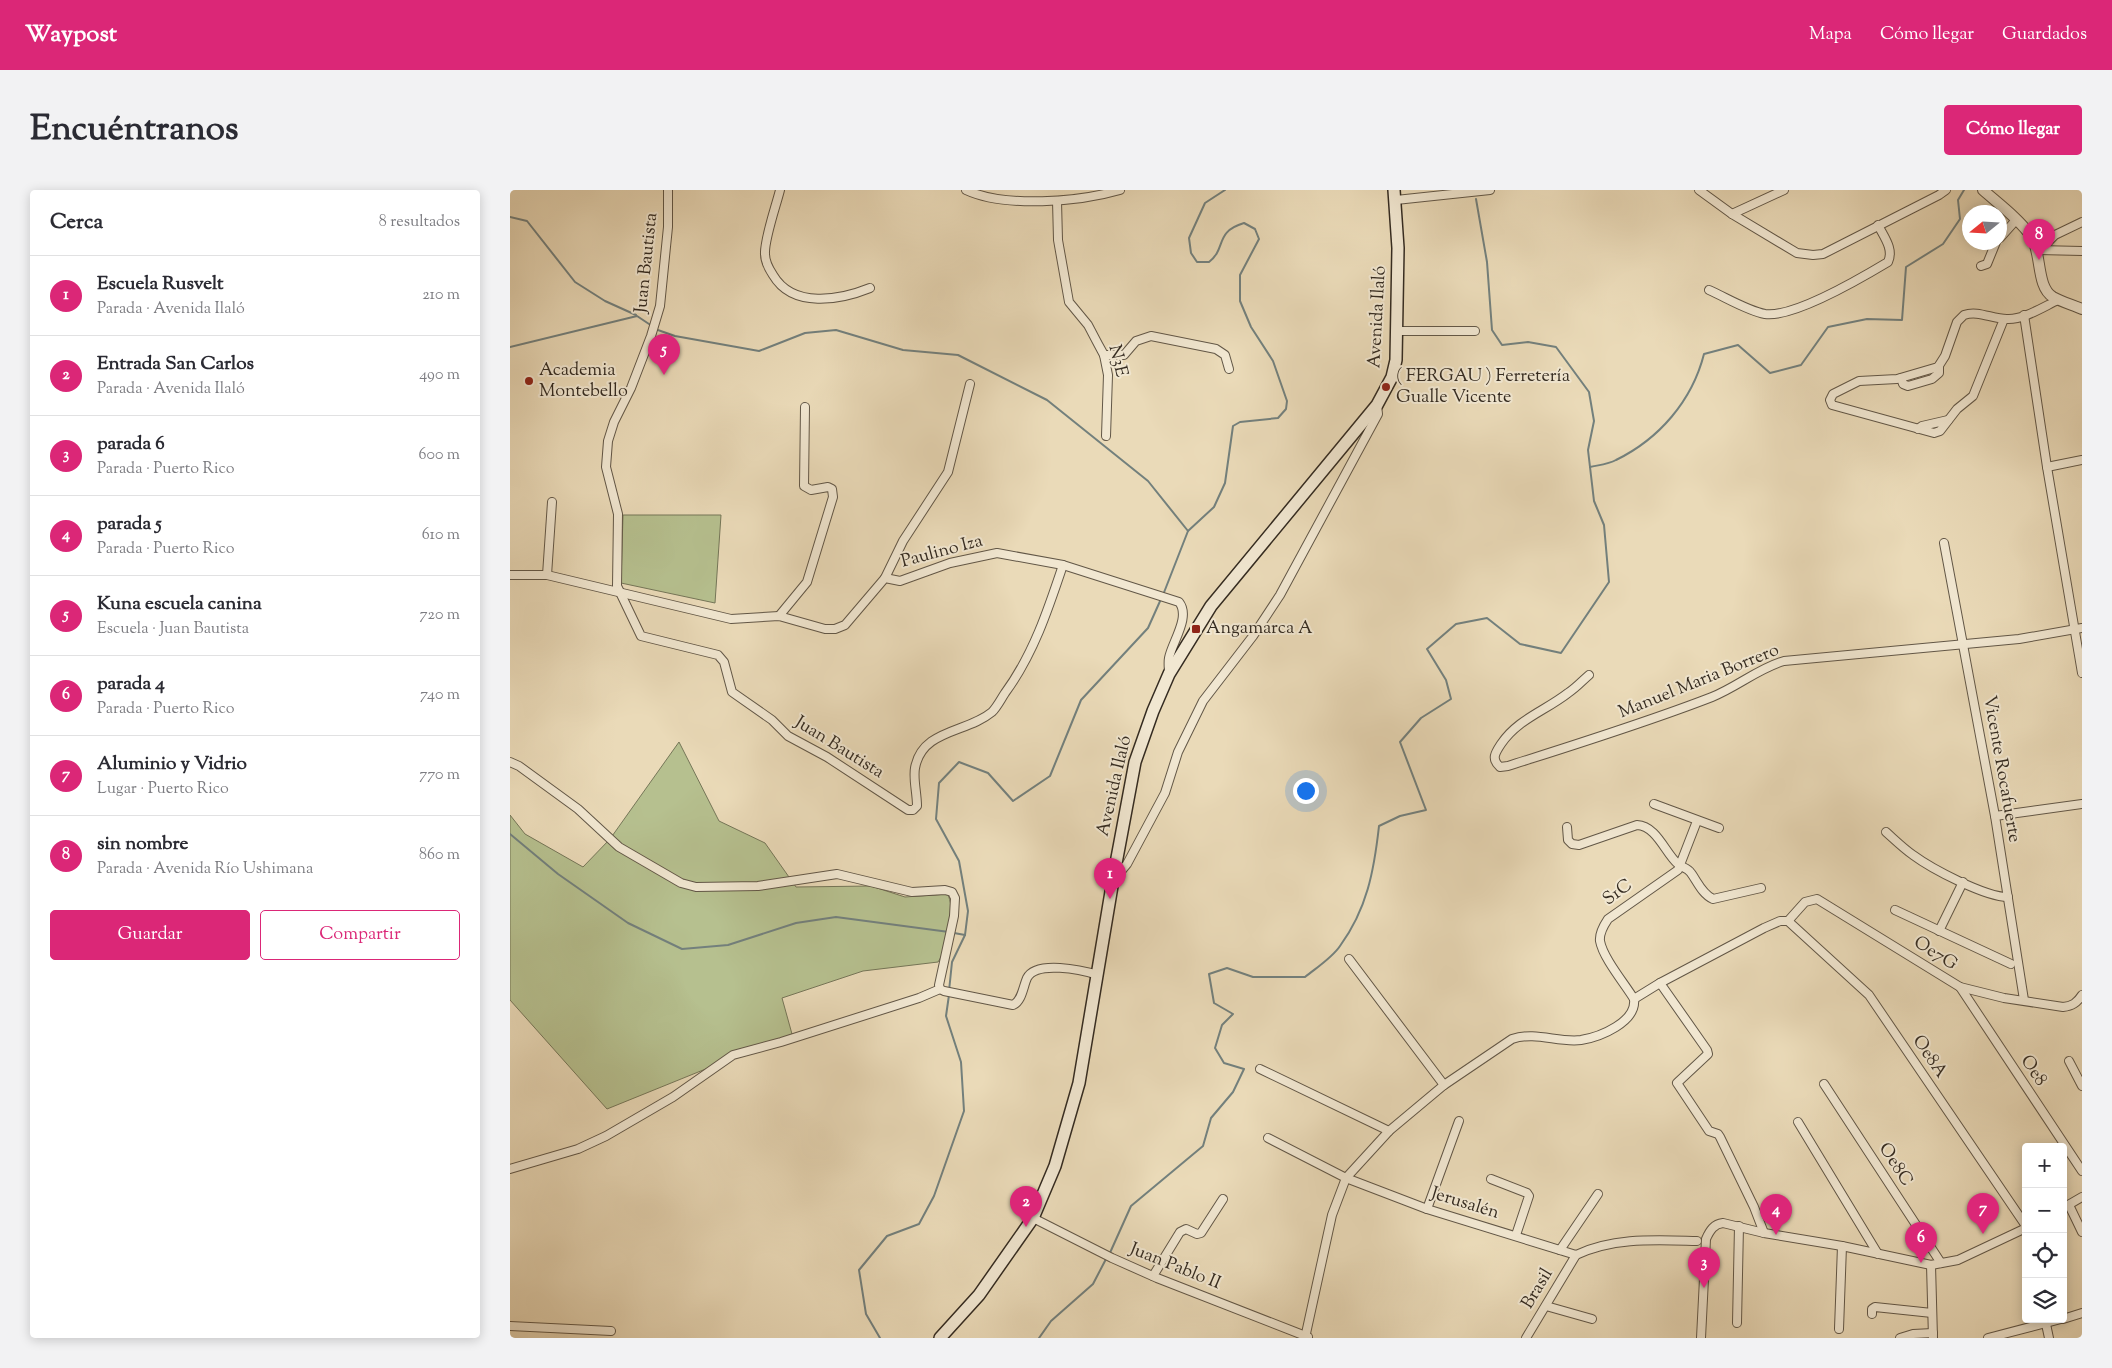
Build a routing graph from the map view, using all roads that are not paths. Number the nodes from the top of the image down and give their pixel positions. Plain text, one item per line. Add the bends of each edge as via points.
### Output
1 (668, 190) edge
2 (780, 190) edge
3 (966, 190) edge
4 (1120, 190) edge
5 (1490, 190) edge
6 (1699, 190) edge
7 (1784, 190) edge
8 (1946, 190) edge
9 (1983, 190) edge
10 (1395, 195) edge
11 (1057, 201) junction
12 (1732, 214) junction
13 (2016, 220) junction
14 (2082, 222) edge
15 (1878, 226) junction
16 (2007, 230) edge
17 (1991, 250) edge
18 (2039, 250) junction
19 (2082, 252) edge
20 (1981, 266) dead end
21 (870, 288) dead end
22 (1708, 290) dead end
23 (2058, 300) junction
24 (2082, 309) edge
25 (2024, 315) junction
26 (2004, 319) junction
27 (1396, 331) junction
28 (1476, 331) dead end
29 (1104, 355) junction
30 (1229, 369) dead end
31 (970, 384) dead end
32 (1378, 405) junction
33 (805, 407) dead end
34 (1106, 436) dead end
35 (2082, 460) edge
36 (2047, 467) junction
37 (552, 502) dead end
38 (1944, 543) dead end
39 (1063, 565) junction
40 (510, 575) edge
41 (548, 575) junction
42 (885, 578) junction
43 (618, 592) junction
44 (779, 616) junction
45 (2078, 629) edge
46 (1964, 644) junction
47 (2082, 673) edge
48 (1169, 674) junction
49 (1589, 675) dead end
50 (510, 762) edge
51 (1654, 804) dead end
52 (2082, 804) edge
53 (1994, 816) junction
54 (1697, 821) junction
55 (1567, 828) dead end
56 (1719, 828) dead end
57 (1886, 832) dead end
58 (1680, 866) junction
59 (1114, 874) junction
60 (1963, 882) junction
61 (1761, 888) dead end
62 (2008, 897) junction
63 (1895, 910) dead end
64 (1788, 921) junction
65 (1939, 931) junction
66 (1350, 959) dead end
67 (2010, 964) dead end
68 (1098, 974) junction
69 (1660, 983) junction
70 (1960, 988) junction
71 (942, 990) junction
72 (2082, 995) edge
73 (1634, 999) junction
74 (2024, 1000) junction
75 (2069, 1061) dead end
76 (1260, 1069) dead end
77 (1824, 1084) dead end
78 (1444, 1085) junction
79 (2082, 1086) edge
80 (1459, 1121) dead end
81 (1798, 1122) dead end
82 (1389, 1130) junction
83 (1268, 1138) dead end
84 (510, 1169) edge
85 (2082, 1170) edge
86 (1346, 1178) junction
87 (1491, 1179) dead end
88 (1598, 1194) dead end
89 (2082, 1197) edge
90 (1223, 1199) dead end
91 (2067, 1205) edge
92 (2067, 1208) edge
93 (1427, 1209) junction
94 (1033, 1218) junction
95 (2022, 1221) edge
96 (1739, 1226) junction
97 (2022, 1229) edge
98 (2082, 1232) edge
99 (1764, 1233) junction
100 (1516, 1235) junction
101 (1697, 1240) dead end
102 (1842, 1246) junction
103 (1560, 1250) junction
104 (1878, 1254) junction
105 (1576, 1255) junction
106 (1941, 1263) junction
107 (1931, 1265) junction
108 (1153, 1276) junction
109 (1546, 1306) junction
110 (1932, 1313) junction
111 (2082, 1313) edge
112 (1872, 1314) dead end
113 (2067, 1318) edge
114 (1592, 1320) dead end
115 (1737, 1323) dead end
116 (2049, 1323) edge
117 (2046, 1324) junction
118 (510, 1326) edge
119 (1839, 1329) dead end
120 (611, 1331) dead end
121 (945, 1335) edge
122 (1932, 1335) edge
123 (1307, 1337) edge
124 (1526, 1338) edge
125 (1701, 1338) edge
126 (1900, 1338) edge
127 (1988, 1338) edge
128 (2049, 1338) edge

1 - 43 street, Juan Bautista via 668,227 660,306 608,441 606,467 618,514
2 - 21 street via 764,251 770,270 782,288 809,298 826,298 849,296
3 - 11 street via 999,199
4 - 11 street
5 - 10 street
6 - 12 street
7 - 12 street
8 - 15 street
9 - 13 street
10 - 27 main road, Avenida Ilaló via 1398,248
11 - 29 street, N3E via 1058,240 1069,302 1088,325
12 - 15 street via 1805,255 1823,254
13 - 16 street
13 - 18 street
14 - 18 street via 2055,235
15 - 22 street via 1890,249 1888,262 1837,292 1782,313 1762,313
17 - 20 street via 1987,264
18 - 19 street
18 - 23 street via 2044,287
23 - 24 street
23 - 25 street
25 - 26 street
25 - 36 street
26 - 26 street via 1974,313 1964,315 1957,322 1939,373 1932,379 1908,386 1901,378 1859,381 1833,394 1831,403 1918,429 1948,420 1973,396
27 - 28 street
27 - 32 main road, Avenida Ilaló via 1396,360 1392,377
29 - 30 street via 1124,355 1136,341 1151,336 1216,349 1225,355
29 - 34 street, N3E via 1108,375
31 - 42 street via 948,472 904,541
32 - 48 main road, Avenida Ilaló via 1211,606
32 - 59 street via 1378,414 1280,595 1203,701 1178,752 1165,792 1127,864
33 - 44 street via 804,486 811,490 828,487 832,489 833,497 808,582
35 - 36 street
36 - 45 street
37 - 41 street
38 - 46 street, Vicente Rocafuerte
39 - 42 street, Paulino Iza via 997,553 950,563 900,581
39 - 43 street, Juan Bautista via 1041,630 1020,673 992,712 972,724 941,734 917,758 914,770 917,806 913,810 908,810 827,757 788,736 739,698 730,688 724,662 718,655 641,636
39 - 48 street, Paulino Iza via 1182,605 1183,616 1169,658
40 - 41 street, Paulino Iza
41 - 43 street, Paulino Iza
42 - 44 street, Paulino Iza via 844,625 835,629
43 - 44 street, Paulino Iza via 731,618
45 - 46 street, Manuel Maria Borrero via 2044,636
45 - 47 street
46 - 49 street, Manuel Maria Borrero via 1784,661 1714,696 1639,724 1500,767 1494,760 1494,754 1512,731 1523,720 1568,694
46 - 53 street, Vicente Rocafuerte
48 - 59 main road, Avenida Ilaló via 1135,762
50 - 71 street via 578,809 633,856 680,883 696,887 758,886 837,874 912,892 952,892 956,898 943,962
51 - 54 street
52 - 53 street
53 - 62 street, Vicente Rocafuerte
54 - 56 street
54 - 58 street
55 - 58 street via 1568,840 1579,845 1637,825 1645,826
57 - 60 street via 1912,855
58 - 61 street via 1686,868 1713,899
58 - 73 street, S1C via 1608,919 1603,928 1600,940 1604,952
59 - 68 main road, Avenida Ilaló
60 - 62 street via 1994,896
60 - 65 street
62 - 74 street, Vicente Rocafuerte
63 - 65 street
64 - 69 street via 1764,928
64 - 70 street, Oe7G via 1804,902 1817,899
64 - 95 street, Oe8A via 1869,995
65 - 67 street
66 - 78 street
68 - 71 street via 1064,968 1036,970 1028,976 1013,1006
68 - 94 main road, Avenida Ilaló via 1079,1083 1055,1166
69 - 73 street
69 - 99 street via 1708,1050 1708,1054 1677,1083 1710,1132 1720,1137
70 - 74 street, Oe7G
70 - 85 street, Oe8
71 - 84 street via 733,1055 673,1097 606,1136
72 - 74 street, Oe7G via 2068,1006
73 - 78 street via 1635,1006 1629,1018 1602,1033 1581,1040 1523,1035 1512,1038
75 - 79 street
76 - 82 street
77 - 106 street, Oe8C
78 - 82 street
80 - 93 street
81 - 104 street
82 - 86 street
83 - 86 street, Jerusalén
86 - 93 street, Jerusalén
86 - 123 street via 1332,1215
87 - 100 street via 1529,1196
88 - 103 street
89 - 91 street
90 - 108 street via 1201,1233 1186,1229 1180,1232
92 - 98 street
93 - 100 street, Jerusalén
94 - 108 street, Juan Pablo II
94 - 121 main road, Avenida Ilaló via 979,1295
96 - 99 street
96 - 115 street
96 - 125 street via 1719,1223 1706,1239
97 - 106 street via 1958,1260
99 - 102 street
100 - 103 street, Jerusalén
101 - 105 street via 1633,1240
102 - 104 street
102 - 119 street
103 - 105 street, Jerusalén
104 - 107 street
105 - 109 street, Brasil
106 - 107 street
107 - 110 street
108 - 123 street, Juan Pablo II
109 - 114 street
109 - 124 street, Brasil
110 - 112 street via 1875,1307
110 - 122 street
111 - 113 street
116 - 117 street
117 - 127 street
117 - 128 street
118 - 120 street
122 - 126 street via 1913,1334

